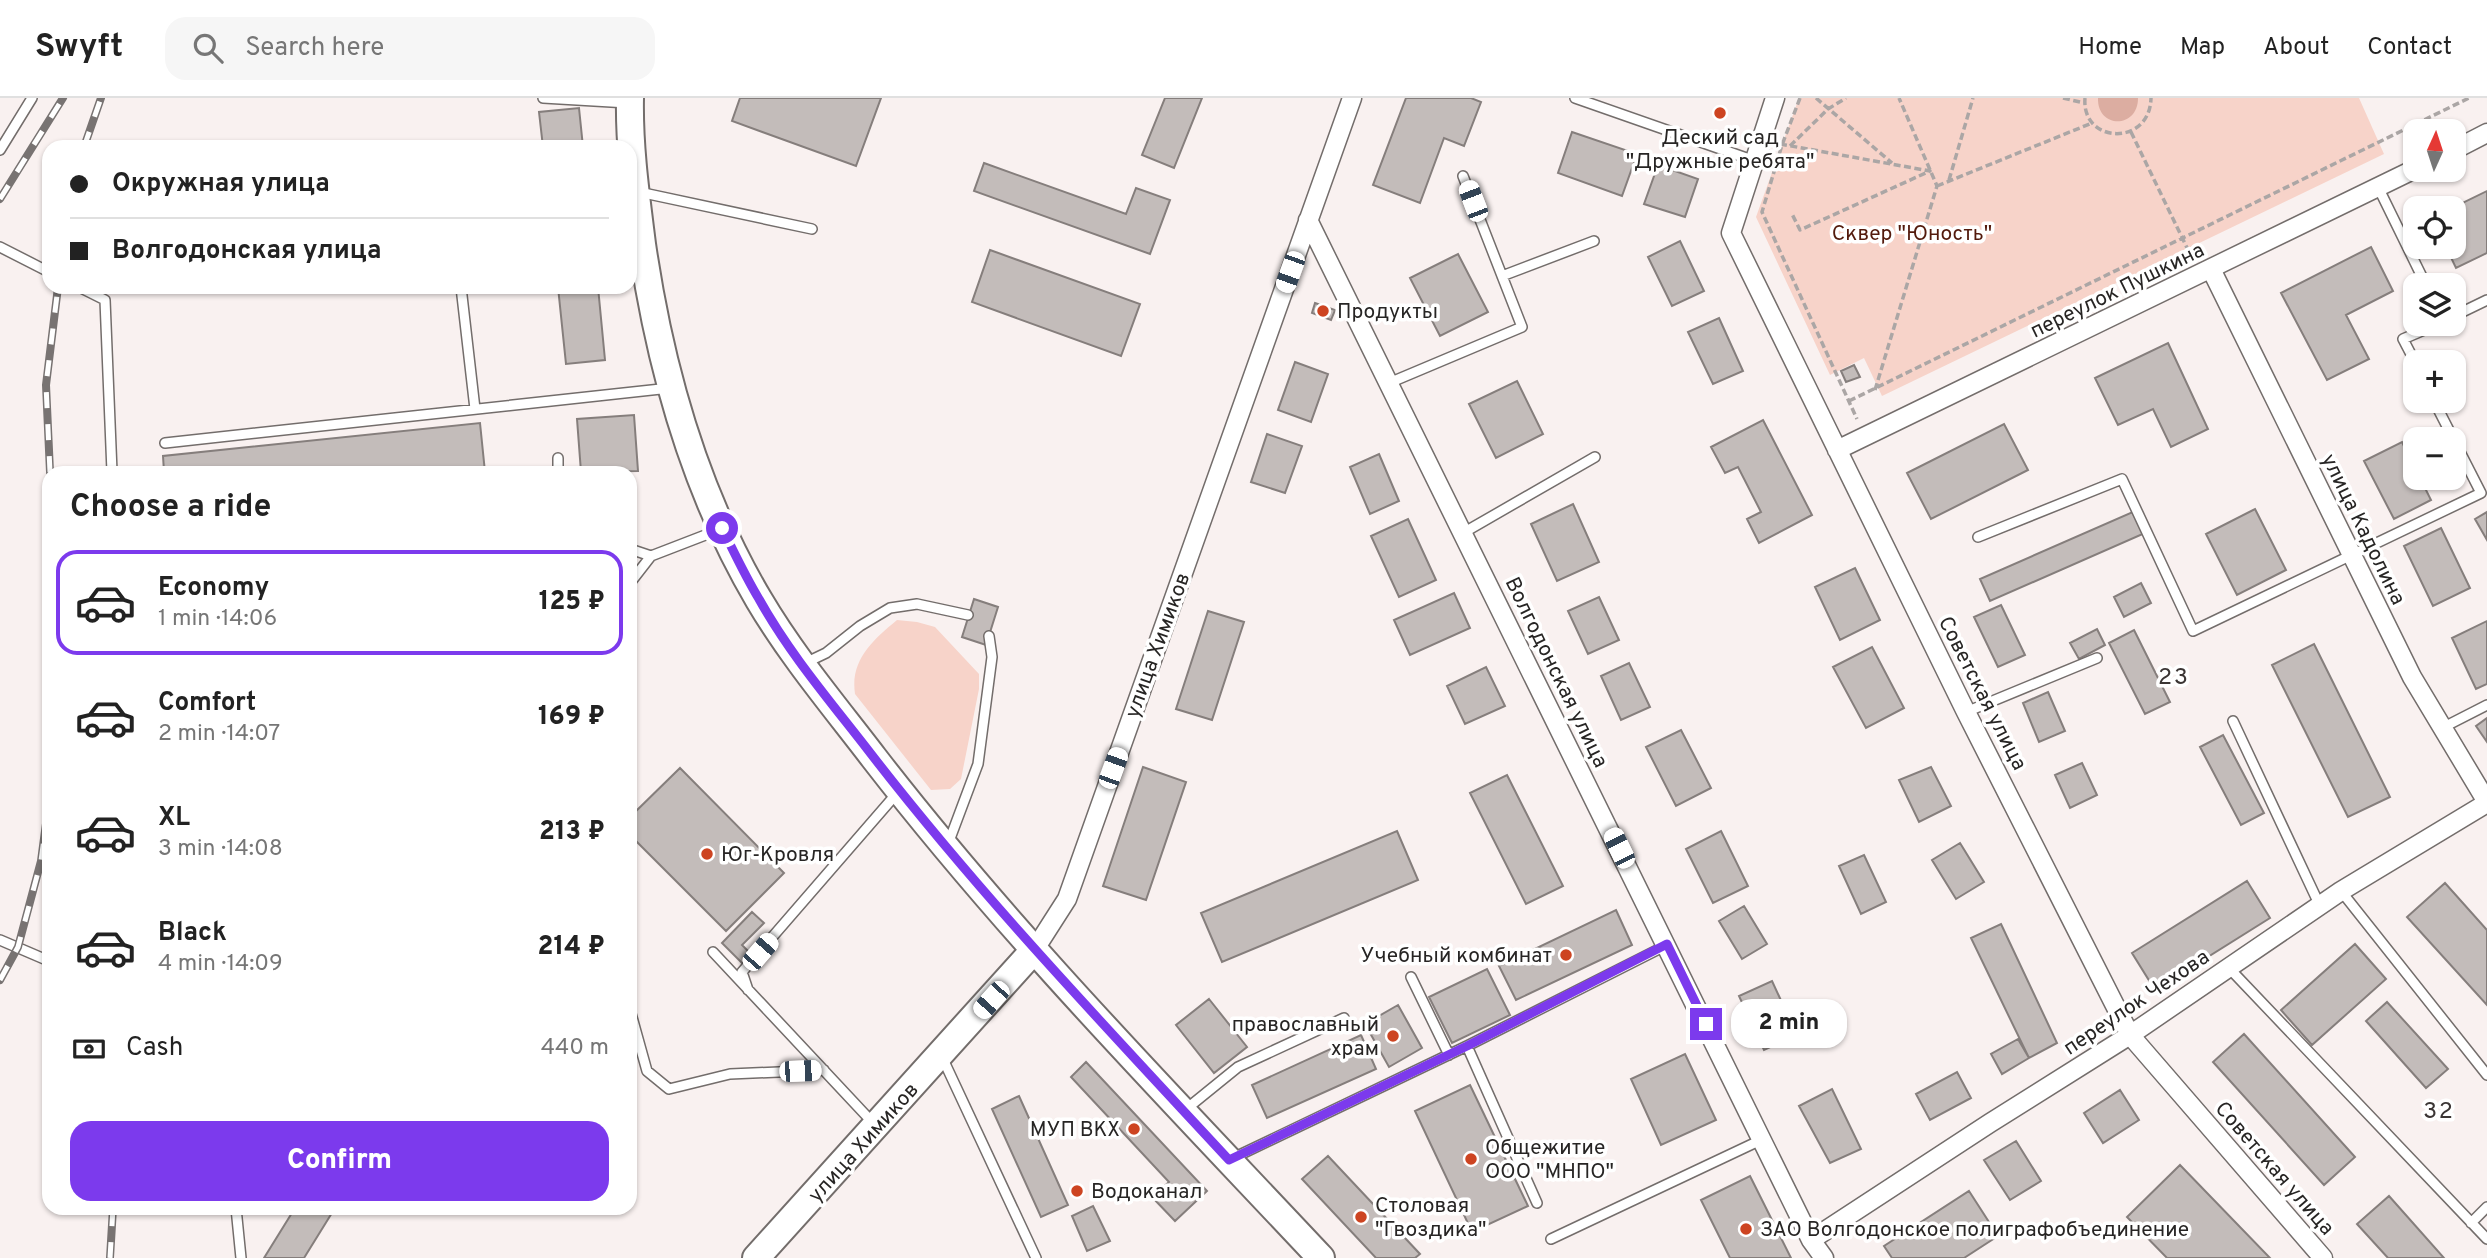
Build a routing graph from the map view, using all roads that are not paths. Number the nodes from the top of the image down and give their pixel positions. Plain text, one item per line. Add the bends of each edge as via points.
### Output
1 (32, 98) edge
2 (543, 98) edge
3 (1352, 98) edge
4 (1575, 98) edge
5 (1775, 98) edge
6 (630, 100) edge
7 (2487, 133) edge
8 (632, 140) edge
9 (2466, 144) edge
10 (0, 150) edge
11 (1755, 161) junction
12 (2403, 175) edge
13 (1463, 176) dead end
14 (2378, 187) junction
15 (637, 191) edge
16 (637, 205) edge
17 (1308, 220) junction
18 (812, 229) dead end
19 (1594, 241) dead end
20 (0, 247) edge
21 (42, 268) edge
22 (2211, 269) junction
23 (2420, 273) edge
24 (1502, 276) junction
25 (93, 294) edge
26 (462, 294) edge
27 (2487, 300) edge
28 (2466, 310) edge
29 (2410, 336) edge
30 (2409, 350) edge
31 (1389, 383) junction
32 (671, 387) junction
33 (475, 409) junction
34 (2440, 413) edge
35 (165, 443) dead end
36 (1837, 450) junction
37 (1595, 457) dead end
38 (558, 458) dead end
39 (112, 466) edge
40 (558, 466) edge
41 (722, 528) junction
42 (1463, 533) junction
43 (1978, 537) dead end
44 (637, 551) edge
45 (651, 556) junction
46 (2353, 556) junction
47 (637, 574) edge
48 (968, 615) dead end
49 (989, 636) dead end
50 (2097, 658) dead end
51 (802, 664) junction
52 (2487, 705) edge
53 (1966, 712) junction
54 (2233, 721) dead end
55 (2442, 728) junction
56 (900, 791) junction
57 (2487, 803) edge
58 (947, 849) junction
59 (2341, 891) junction
60 (2320, 906) junction
61 (0, 940) edge
62 (1667, 944) junction
63 (1035, 949) junction
64 (713, 952) dead end
65 (42, 958) edge
66 (2228, 968) junction
67 (1411, 976) dead end
68 (748, 990) junction
69 (1344, 1018) dead end
70 (637, 1035) edge
71 (2130, 1035) junction
72 (1467, 1046) junction
73 (1449, 1055) junction
74 (942, 1056) junction
75 (824, 1070) junction
76 (2487, 1075) edge
77 (1184, 1111) junction
78 (877, 1127) junction
79 (1763, 1139) junction
80 (1229, 1160) junction
81 (1537, 1203) dead end
82 (2487, 1208) edge
83 (237, 1215) edge
84 (2471, 1223) junction
85 (1550, 1239) dead end
86 (2487, 1239) edge
87 (1811, 1240) junction
88 (241, 1258) edge
89 (756, 1258) edge
90 (1036, 1258) edge
91 (1321, 1258) edge
92 (1825, 1258) edge
93 (2323, 1258) edge

1 - 10 lane
2 - 6 lane
3 - 17 street
4 - 11 lane
5 - 11 street, Советская улица
6 - 8 main road
7 - 9 street
11 - 36 street, Советская улица via 1731,233
12 - 14 street, переулок Пушкина
13 - 24 lane
14 - 22 street, переулок Пушкина
14 - 23 lane
15 - 18 lane
16 - 32 main road via 652,312
17 - 31 street, Волгодонская улица
17 - 63 street, улица Химиков via 1067,899
19 - 24 lane
20 - 21 lane
22 - 36 street, переулок Пушкина
22 - 46 street, улица Кадолина
24 - 31 lane via 1522,327
25 - 39 lane via 105,300
26 - 33 lane
27 - 28 lane
29 - 30 lane via 2403,339
31 - 42 street, Волгодонская улица
32 - 33 lane
32 - 41 main road
33 - 35 lane
34 - 46 lane via 2481,493
36 - 53 street, Советская улица
37 - 42 lane
38 - 40 lane
41 - 45 lane
41 - 51 main road via 759,600
42 - 62 street, Волгодонская улица
43 - 46 lane via 2122,479 2193,631
44 - 45 lane
45 - 47 lane
46 - 55 street, улица Кадолина
48 - 51 lane via 917,604 890,608 826,653
49 - 58 lane via 992,657 978,764
50 - 53 lane
51 - 56 main road
52 - 55 lane
53 - 71 street, Советская улица
54 - 60 lane
55 - 57 street, улица Кадолина
56 - 58 main road
56 - 68 lane via 743,972
57 - 59 street, переулок Чехова
58 - 63 main road
59 - 60 street, переулок Чехова
59 - 76 lane
60 - 66 street, переулок Чехова
61 - 65 lane
62 - 72 lane
62 - 79 street, Волгодонская улица
63 - 74 main road, улица Химиков
63 - 77 main road
64 - 68 lane
66 - 71 street, переулок Чехова
66 - 84 lane
67 - 73 lane
68 - 75 lane
69 - 77 lane via 1238,1067
70 - 75 lane via 647,1071 669,1090 730,1074
71 - 87 street, переулок Чехова
71 - 93 street, Советская улица
72 - 73 lane
72 - 81 lane
73 - 80 lane
74 - 78 main road, улица Химиков
74 - 90 lane
75 - 78 lane
77 - 80 main road
78 - 89 main road, улица Химиков
79 - 85 lane
79 - 87 street, Волгодонская улица
80 - 91 main road
82 - 84 lane
83 - 88 lane
84 - 86 lane
87 - 92 street, Волгодонская улица

